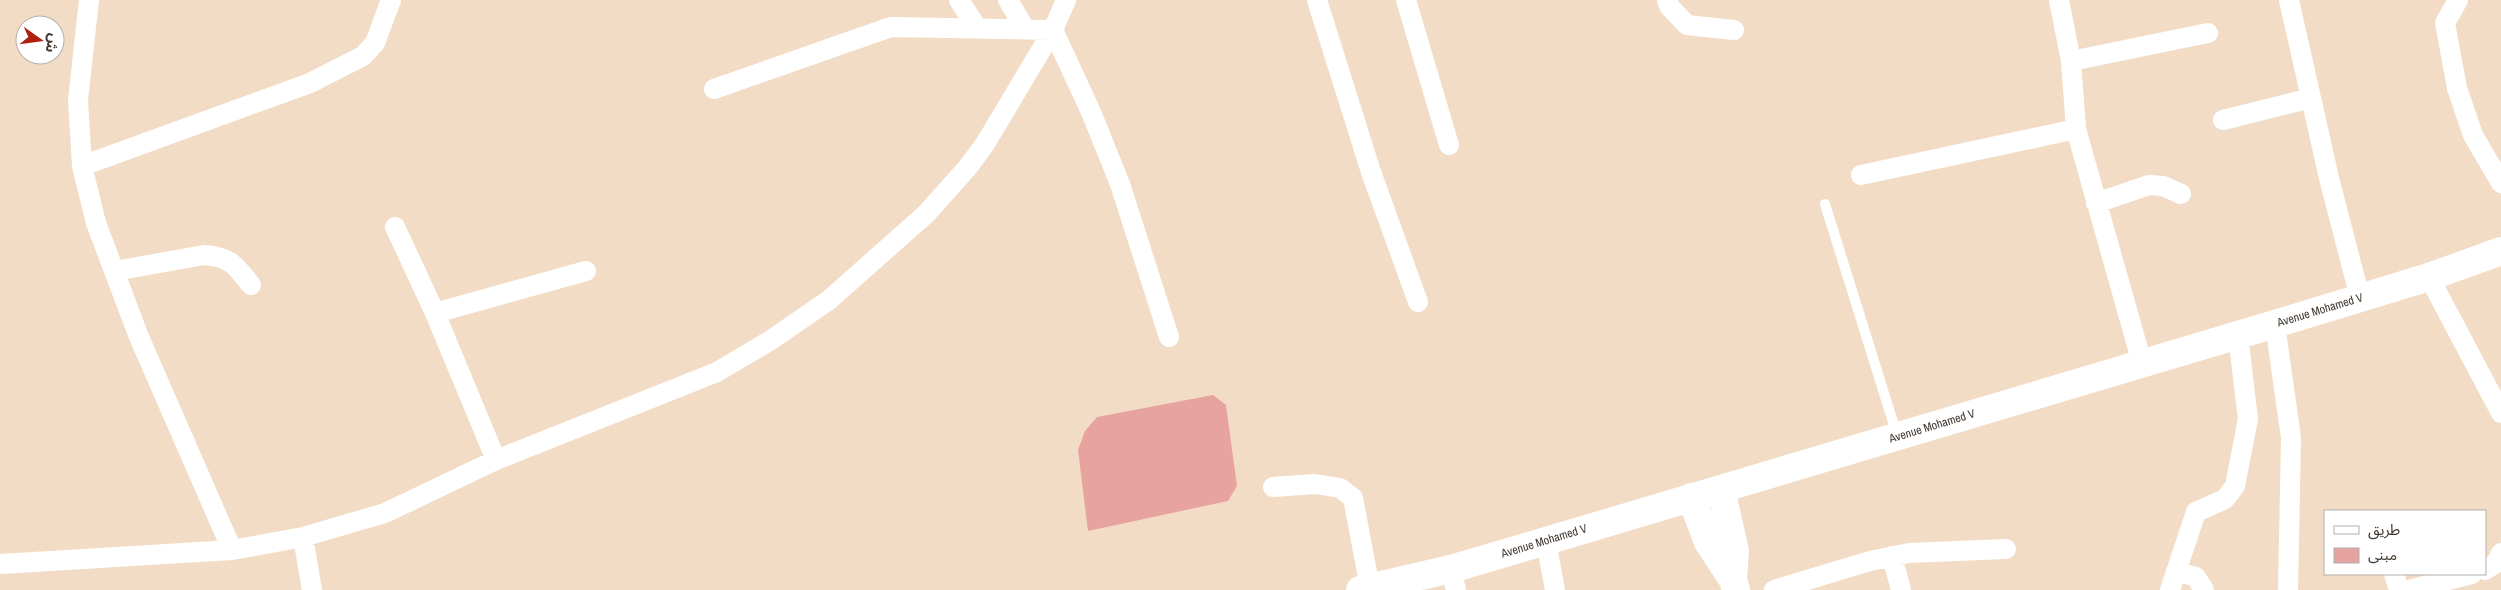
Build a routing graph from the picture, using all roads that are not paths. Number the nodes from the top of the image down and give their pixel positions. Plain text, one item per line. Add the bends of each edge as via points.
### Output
1 (89, 0) edge
2 (390, 0) edge
3 (959, 0) edge
4 (1008, 0) edge
5 (1066, 0) edge
6 (1317, 0) edge
7 (1406, 0) edge
8 (1667, 0) edge
9 (2059, 0) edge
10 (2290, 0) edge
11 (2458, 0) edge
12 (977, 28) junction
13 (1025, 30) junction
14 (1053, 30) junction
15 (1734, 30) dead end
16 (2208, 34) dead end
17 (2071, 61) junction
18 (714, 89) dead end
19 (2311, 98) junction
20 (2223, 120) dead end
21 (2076, 129) junction
22 (1448, 145) dead end
23 (82, 166) junction
24 (1861, 175) dead end
25 (2501, 183) edge
26 (2181, 194) dead end
27 (2096, 203) junction
28 (1825, 204) dead end
29 (395, 227) dead end
30 (2501, 251) edge
31 (115, 271) junction
32 (586, 272) dead end
33 (2429, 277) junction
34 (251, 285) dead end
35 (2360, 298) junction
36 (1418, 302) dead end
37 (436, 313) junction
38 (2275, 324) junction
39 (2238, 335) junction
40 (1170, 337) dead end
41 (2142, 363) junction
42 (2501, 413) edge
43 (1897, 436) junction
44 (496, 460) junction
45 (1273, 487) dead end
46 (1721, 489) junction
47 (1691, 497) junction
48 (303, 537) junction
49 (1546, 541) junction
50 (2006, 549) dead end
51 (232, 550) junction
52 (2501, 553) edge
53 (1892, 556) junction
54 (0, 564) edge
55 (2486, 569) edge
56 (2394, 575) edge
57 (2469, 575) edge
58 (2473, 575) edge
59 (1454, 579) edge
60 (2173, 581) edge
61 (1735, 585) edge
62 (1365, 589) edge
63 (312, 590) edge
64 (1555, 590) edge
65 (1774, 590) edge
66 (1901, 590) edge
67 (2204, 590) edge
68 (2288, 590) edge
69 (2399, 590) edge
70 (2410, 590) edge
71 (2478, 590) edge

1 - 23 street via 78,100
2 - 23 street via 375,42 363,56 310,83
3 - 12 street
4 - 13 street
5 - 14 street
6 - 36 street via 1371,172
7 - 22 street
8 - 15 street via 1687,25
9 - 17 street
10 - 19 street
11 - 25 street via 2446,23 2457,88 2472,134
12 - 13 street
12 - 18 street via 891,26
13 - 14 street
14 - 40 street via 1120,184
14 - 44 street via 968,167 926,214 828,300 772,340 717,372
16 - 17 street
17 - 21 street
19 - 20 street
19 - 35 street
21 - 24 street
21 - 27 street
23 - 31 street via 96,223
26 - 27 street via 2163,186 2149,185
27 - 41 street
28 - 43 lane
29 - 37 street
30 - 33 main road, Avenue Mohamed V
31 - 34 street via 204,255 218,256 232,262
31 - 51 street via 139,337
32 - 37 street
33 - 35 main road, Avenue Mohamed V
33 - 42 street
35 - 38 main road, Avenue Mohamed V
37 - 44 street
38 - 39 main road, Avenue Mohamed V
38 - 68 street via 2291,438
39 - 41 main road, Avenue Mohamed V
39 - 60 street via 2248,419 2235,486 2225,499 2196,512
41 - 43 main road, Avenue Mohamed V
43 - 46 main road, Avenue Mohamed V
44 - 48 street via 385,513
45 - 62 street via 1315,484 1340,488 1353,498
46 - 47 main road, Avenue Mohamed V
46 - 61 main road via 1735,551
47 - 49 main road, Avenue Mohamed V
47 - 61 main road via 1708,542
48 - 51 street
48 - 63 street
49 - 59 main road, Avenue Mohamed V
49 - 64 street
50 - 53 street
51 - 54 street
52 - 55 street via 2496,563
53 - 65 street
53 - 66 street
56 - 69 street
57 - 70 street
58 - 71 street
59 - 62 main road, Avenue Mohamed V
60 - 67 street via 2196,577

